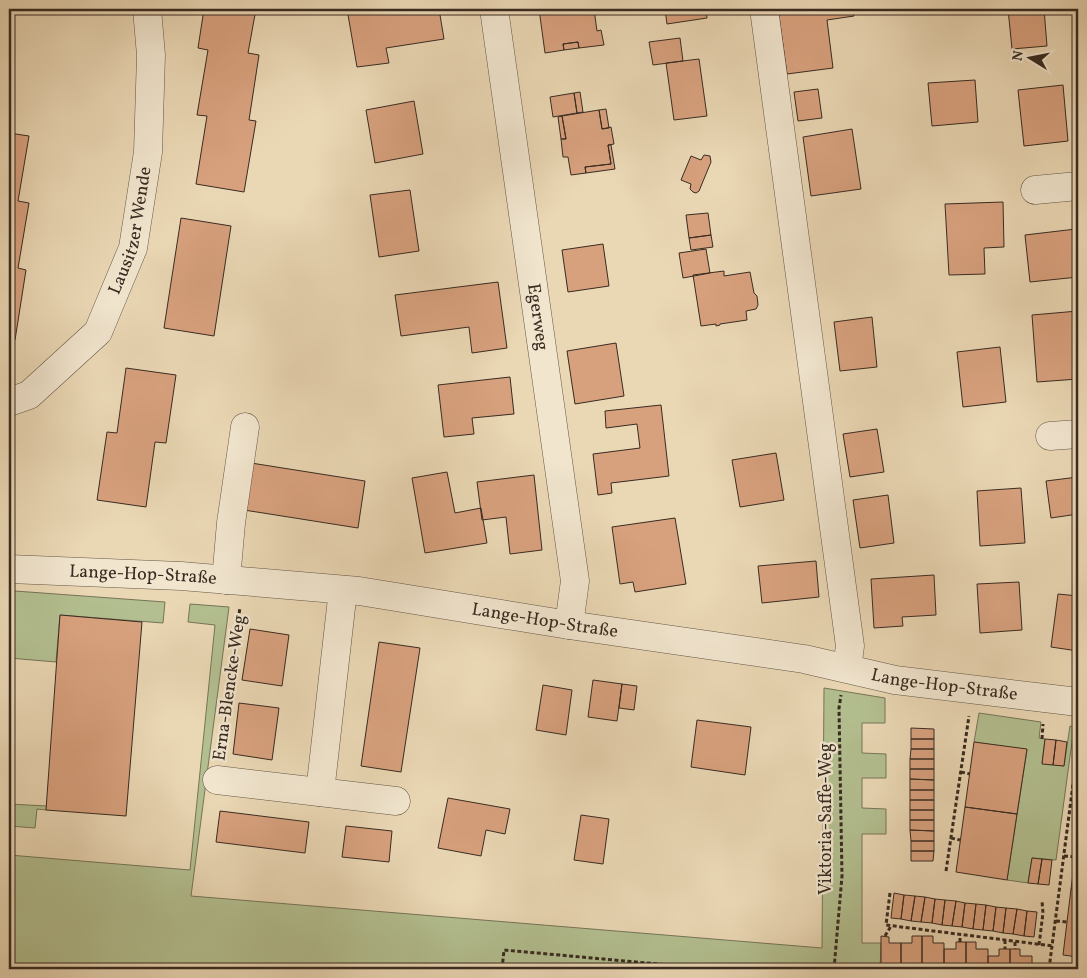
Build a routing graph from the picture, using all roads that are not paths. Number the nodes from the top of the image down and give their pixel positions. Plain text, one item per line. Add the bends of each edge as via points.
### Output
1 (147, 9) edge
2 (494, 9) edge
3 (764, 9) edge
4 (1078, 186) edge
5 (1035, 190) dead end
6 (9, 402) edge
7 (244, 426) dead end
8 (1078, 434) edge
9 (1050, 436) dead end
10 (9, 569) edge
11 (235, 581) junction
12 (343, 590) junction
13 (569, 625) junction
14 (847, 668) junction
15 (1078, 702) edge
16 (218, 780) road end
17 (320, 792) junction
18 (396, 801) dead end

1 - 6 street, Lausitzer Wende via 151,55 148,152 134,248 98,332 29,395
2 - 13 street, Egerweg via 575,581
3 - 14 street via 850,646
4 - 5 street
7 - 11 street via 230,523
8 - 9 street
10 - 11 street, Lange-Hop-Straße
11 - 12 street, Lange-Hop-Straße
12 - 13 street, Lange-Hop-Straße
12 - 17 street
13 - 14 street, Lange-Hop-Straße
14 - 15 street, Lange-Hop-Straße via 895,680
16 - 17 street, Erna-Blencke-Weg
17 - 18 street, Erna-Blencke-Weg

